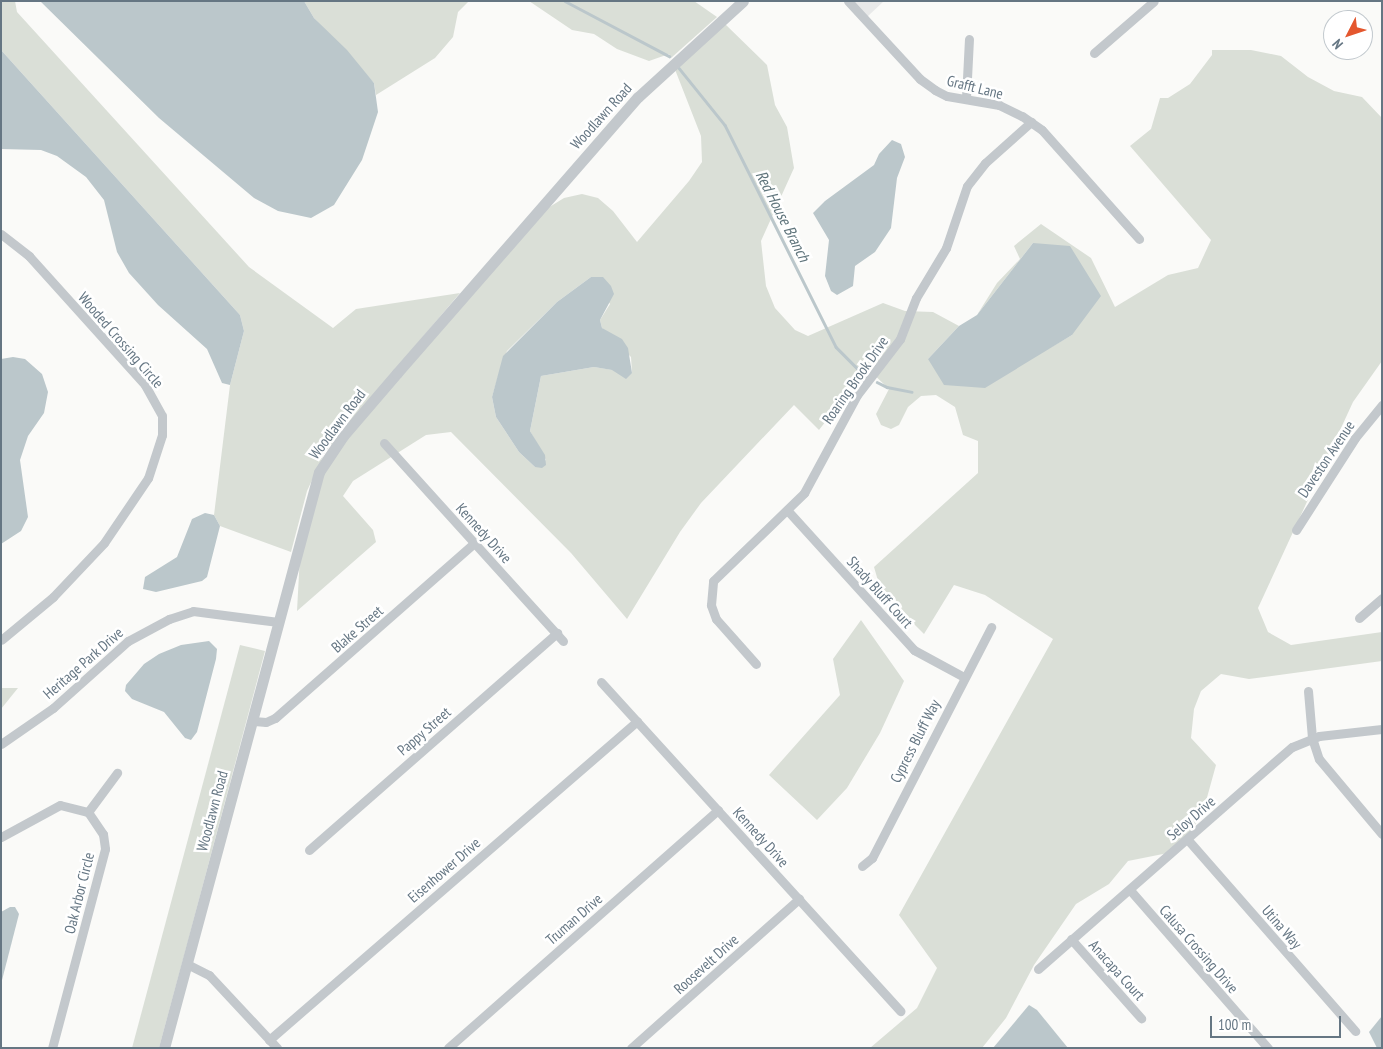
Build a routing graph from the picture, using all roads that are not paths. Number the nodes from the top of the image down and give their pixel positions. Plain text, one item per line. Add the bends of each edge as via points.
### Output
1 (743, 1) edge
2 (848, 1) edge
3 (1154, 1) edge
4 (969, 39) dead end
5 (1094, 53) dead end
6 (966, 98) junction
7 (1031, 122) junction
8 (1, 234) edge
9 (1139, 239) dead end
10 (1382, 405) edge
11 (384, 444) dead end
12 (788, 511) junction
13 (1296, 530) dead end
14 (474, 543) junction
15 (1382, 598) edge
16 (1359, 618) dead end
17 (278, 622) junction
18 (991, 627) dead end
19 (557, 633) junction
20 (1, 640) edge
21 (564, 641) dead end
22 (756, 664) dead end
23 (964, 677) junction
24 (601, 682) dead end
25 (1308, 691) dead end
26 (252, 721) junction
27 (637, 721) junction
28 (1382, 729) edge
29 (1312, 738) junction
30 (1, 744) edge
31 (117, 773) dead end
32 (718, 810) junction
33 (88, 812) junction
34 (1382, 834) edge
35 (1, 836) edge
36 (1188, 840) junction
37 (309, 850) dead end
38 (862, 866) dead end
39 (1130, 890) junction
40 (799, 900) junction
41 (1071, 939) junction
42 (187, 964) junction
43 (1038, 969) dead end
44 (900, 1010) dead end
45 (1142, 1018) dead end
46 (1355, 1031) dead end
47 (269, 1040) junction
48 (1265, 1044) edge
49 (52, 1048) edge
50 (164, 1048) edge
51 (277, 1048) edge
52 (448, 1048) edge
53 (631, 1048) edge
54 (1254, 1048) edge

1 - 17 street, Woodlawn Road via 638,97 329,454 312,491
2 - 6 street, Grafft Lane via 920,80 947,96
3 - 5 street
4 - 6 street
6 - 7 street, Grafft Lane via 999,105
7 - 9 street, Grafft Lane
7 - 12 street, Roaring Brook Drive via 984,163 967,186 946,248 916,298 900,339 857,395 804,493
8 - 20 street, Wooded Crossing Circle via 29,256 145,385 162,416 162,435 148,478 104,543 53,597
10 - 13 street, Daveston Avenue via 1354,438
11 - 14 street, Kennedy Drive
12 - 22 street, Roaring Brook Drive via 729,564 713,581 711,590 716,619
12 - 23 street, Shady Bluff Court via 914,650
14 - 19 street, Kennedy Drive
14 - 26 street, Blake Street via 275,718 266,722
15 - 16 street
17 - 26 street, Woodlawn Road
17 - 30 street, Heritage Park Drive via 193,611 169,619 128,641 53,708
18 - 23 street, Cypress Bluff Way
19 - 21 street, Kennedy Drive
19 - 37 street, Pappy Street
23 - 38 street, Cypress Bluff Way via 872,858
24 - 27 street, Kennedy Drive
25 - 29 street
26 - 42 street, Woodlawn Road
27 - 32 street, Kennedy Drive
27 - 47 street, Eisenhower Drive
28 - 29 street, Seloy Drive
29 - 34 street via 1324,768
29 - 36 street, Seloy Drive via 1292,747
31 - 33 street
32 - 40 street, Kennedy Drive
32 - 52 street, Truman Drive
33 - 35 street via 60,805
33 - 49 street, Oak Arbor Circle via 104,834 105,849
36 - 39 street, Seloy Drive
36 - 46 street, Utina Way
39 - 41 street, Seloy Drive
39 - 48 street, Calusa Crossing Drive
40 - 44 street, Kennedy Drive
40 - 53 street, Roosevelt Drive
41 - 43 street, Seloy Drive
41 - 45 street, Anacapa Court
42 - 47 street via 209,975
42 - 50 street, Woodlawn Road
47 - 51 street
48 - 54 street

